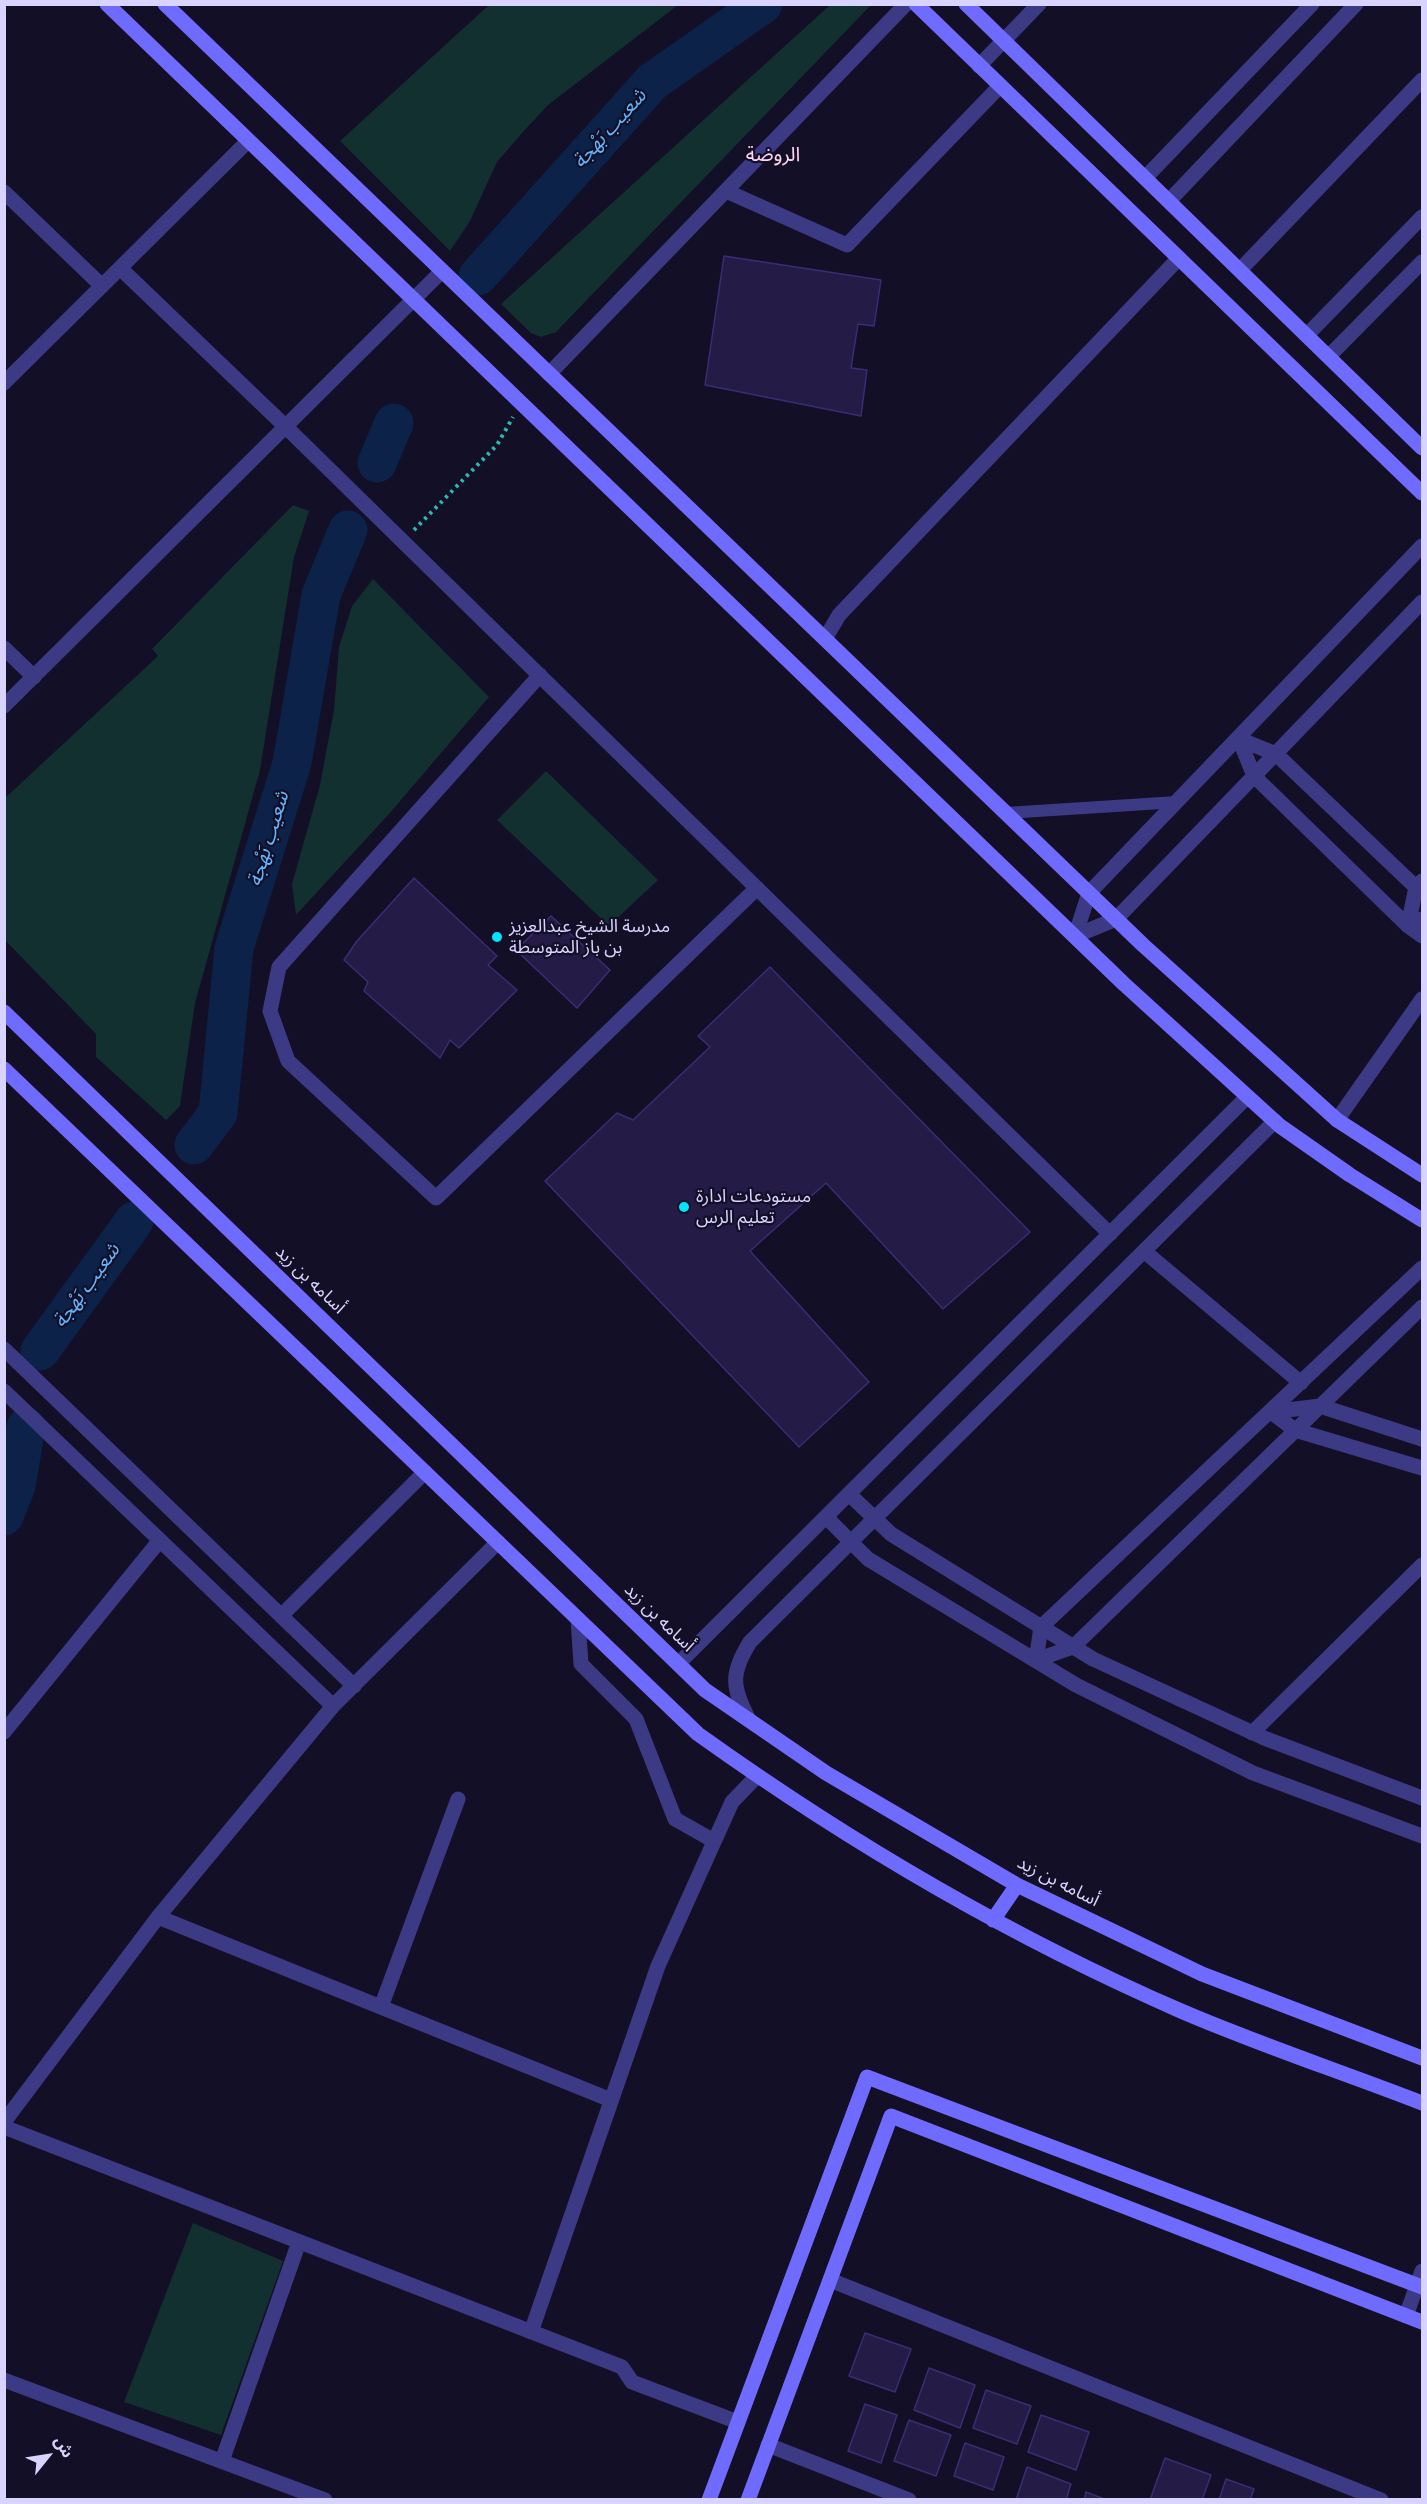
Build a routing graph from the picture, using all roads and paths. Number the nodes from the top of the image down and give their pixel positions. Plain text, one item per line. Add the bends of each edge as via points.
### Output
1 (107, 4) edge
2 (165, 4) edge
3 (906, 4) edge
4 (916, 4) edge
5 (966, 4) edge
6 (1039, 4) edge
7 (1312, 4) edge
8 (1356, 4) edge
9 (1004, 41) junction
10 (980, 66) junction
11 (1422, 80) edge
12 (1000, 86) junction
13 (248, 141) junction
14 (1145, 178) junction
15 (726, 191) junction
16 (4, 192) edge
17 (1169, 201) junction
18 (1422, 217) edge
19 (1179, 258) junction
20 (1422, 262) edge
21 (120, 268) junction
22 (1240, 270) junction
23 (442, 272) junction
24 (102, 286) junction
25 (415, 301) junction
26 (1307, 335) junction
27 (1329, 356) junction
28 (549, 374) junction
29 (4, 383) edge
30 (521, 403) junction
31 (286, 428) junction
32 (1422, 447) edge
33 (1422, 493) edge
34 (403, 541) junction
35 (1422, 546) edge
36 (1422, 602) edge
37 (825, 639) junction
38 (4, 648) edge
39 (540, 675) junction
40 (34, 677) junction
41 (4, 706) edge
42 (1239, 739) junction
43 (1276, 754) junction
44 (1254, 776) junction
45 (1177, 802) junction
46 (1006, 813) junction
47 (1420, 887) edge
48 (757, 888) junction
49 (1089, 893) junction
50 (1116, 919) junction
51 (1422, 919) edge
52 (1407, 926) junction
53 (1075, 936) junction
54 (1422, 936) edge
55 (1422, 999) edge
56 (4, 1012) edge
57 (5, 1071) edge
58 (1247, 1097) junction
59 (1337, 1120) junction
60 (1275, 1121) junction
61 (1422, 1174) edge
62 (1422, 1220) edge
63 (1110, 1234) junction
64 (1144, 1251) junction
65 (1422, 1268) edge
66 (1422, 1306) edge
67 (4, 1349) edge
68 (1301, 1383) junction
69 (4, 1391) edge
70 (1320, 1406) junction
71 (1271, 1412) junction
72 (1295, 1430) junction
73 (1422, 1438) edge
74 (1422, 1468) edge
75 (425, 1472) junction
76 (849, 1494) junction
77 (826, 1517) junction
78 (874, 1518) junction
79 (160, 1540) junction
80 (498, 1542) junction
81 (850, 1542) junction
82 (1422, 1565) edge
83 (281, 1616) junction
84 (578, 1619) junction
85 (1041, 1627) junction
86 (1073, 1647) junction
87 (1036, 1660) junction
88 (678, 1664) junction
89 (354, 1686) junction
90 (333, 1706) junction
91 (749, 1720) junction
92 (4, 1732) edge
93 (1252, 1733) junction
94 (757, 1776) junction
95 (1422, 1798) edge
96 (458, 1799) dead end
97 (1422, 1836) edge
98 (714, 1842) junction
99 (1017, 1885) junction
100 (158, 1917) junction
101 (993, 1920) junction
102 (381, 2007) junction
103 (1422, 2058) edge
104 (611, 2100) junction
105 (1422, 2103) edge
106 (4, 2122) edge
107 (4, 2127) edge
108 (299, 2242) junction
109 (830, 2280) junction
110 (1421, 2281) edge
111 (1406, 2316) junction
112 (1422, 2322) edge
113 (531, 2332) junction
114 (4, 2380) edge
115 (738, 2422) junction
116 (768, 2445) junction
117 (222, 2461) junction
118 (326, 2499) edge
119 (709, 2499) edge
120 (748, 2499) edge
121 (909, 2499) edge
122 (1381, 2499) edge

1 - 13 street
2 - 23 street
3 - 15 street
4 - 10 street
5 - 9 street
6 - 9 street
7 - 14 street
8 - 17 street
9 - 10 street
9 - 14 street
10 - 12 street
11 - 22 street
12 - 15 street via 847,245
12 - 19 street
13 - 21 street
13 - 25 street
14 - 17 street
15 - 28 street
16 - 24 street
17 - 22 street
18 - 26 street
19 - 33 street
19 - 37 street via 839,615
20 - 27 street
21 - 24 street
21 - 31 street
22 - 26 street
23 - 25 street
23 - 28 street
24 - 29 street
25 - 30 street
25 - 31 street
26 - 27 street
27 - 32 street
28 - 37 street
30 - 34 path via 497,445
30 - 53 street
31 - 34 street
31 - 40 street
34 - 39 street
35 - 42 street
36 - 43 street
37 - 46 street
38 - 40 street
39 - 48 street
39 - 48 street via 279,968 270,1011 288,1061 436,1198
40 - 41 street
42 - 43 street
42 - 44 street
42 - 45 street
43 - 44 street
43 - 47 street
44 - 50 street
44 - 52 street
45 - 46 lane
45 - 49 street
46 - 49 street
47 - 52 street
48 - 63 street
49 - 50 street
49 - 53 street
50 - 53 street
50 - 59 street
51 - 52 street
52 - 54 street
53 - 58 street
55 - 59 street
56 - 88 street, أسامه بن زيد
57 - 75 street
58 - 60 street
58 - 63 street
59 - 61 street
60 - 62 street
60 - 64 street
63 - 76 street
64 - 68 street
64 - 78 street
65 - 68 street
66 - 70 street
67 - 83 street
68 - 71 street
69 - 79 street
70 - 71 street
70 - 72 street
70 - 73 street
71 - 72 street
71 - 85 street
72 - 74 street
72 - 86 street
75 - 80 street
75 - 83 street
76 - 77 street
76 - 78 street
77 - 81 street
77 - 88 street
78 - 81 street
78 - 85 street via 891,1534
79 - 90 street
79 - 92 street
80 - 84 street
80 - 89 street
81 - 87 street via 868,1559
81 - 91 street via 750,1642 736,1663 736,1695
82 - 93 street
83 - 89 street
84 - 94 street via 698,1734
84 - 98 street via 581,1664 636,1719 675,1819
85 - 86 street
85 - 87 street
86 - 87 street
86 - 93 street
87 - 97 street via 1253,1773
88 - 91 street, أسامه بن زيد via 705,1690
89 - 90 street
90 - 100 street
91 - 99 street, أسامه بن زيد via 826,1773
93 - 95 street
94 - 98 street via 732,1802
94 - 101 street via 862,1844
96 - 102 street
98 - 104 street via 658,1966
99 - 101 street
99 - 103 street, أسامه بن زيد via 1202,1974
100 - 102 street
100 - 106 street
101 - 105 street via 1181,2011
102 - 104 street
104 - 113 street
107 - 108 street
108 - 113 street
108 - 117 street
109 - 111 street via 891,2116
109 - 116 street
109 - 122 street
110 - 111 street
110 - 115 street via 867,2077
111 - 112 street
113 - 115 street via 622,2367 632,2382
114 - 117 street
115 - 119 street
116 - 120 street
116 - 121 street
117 - 118 street

